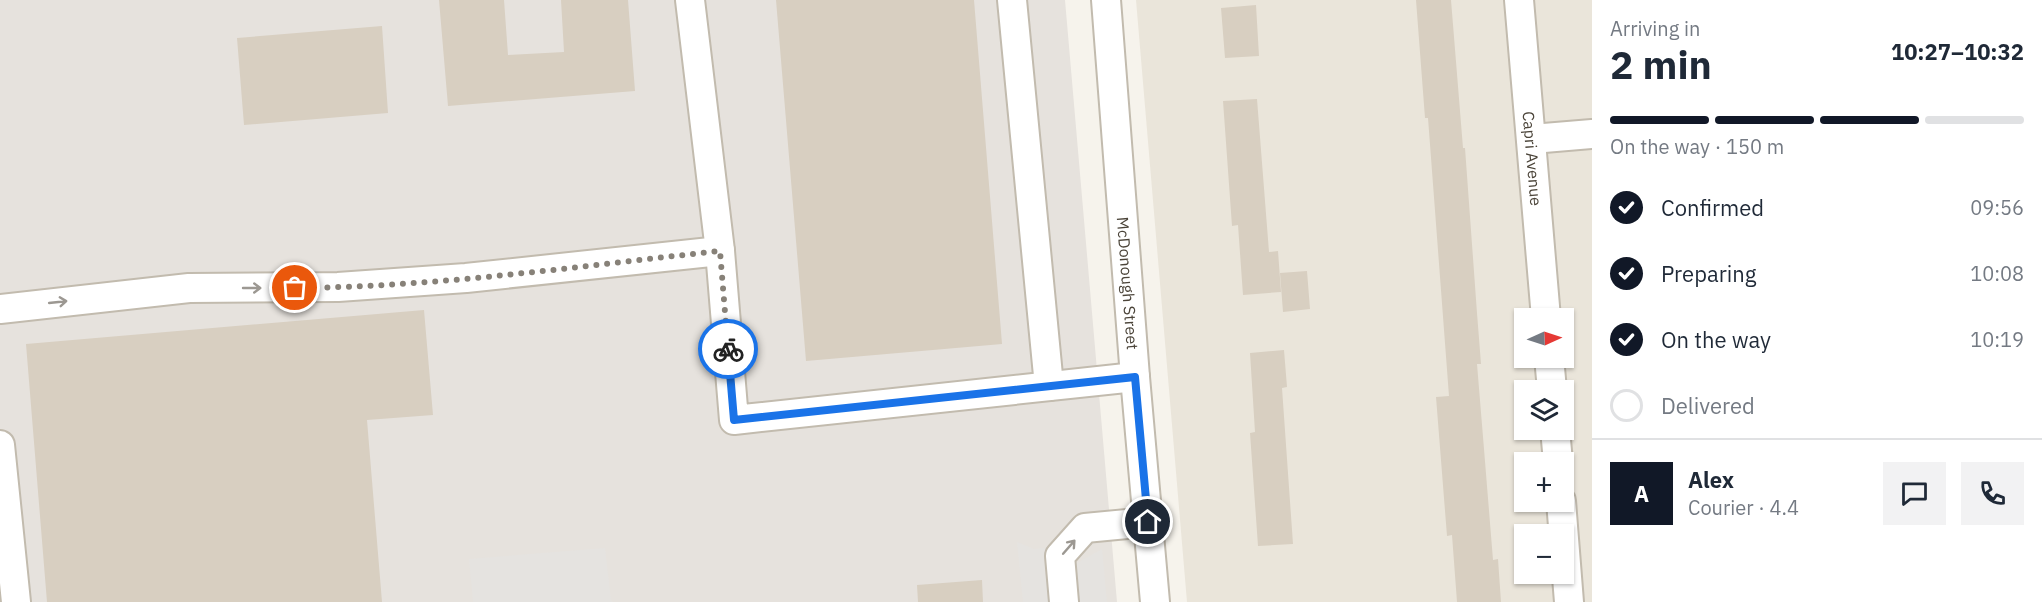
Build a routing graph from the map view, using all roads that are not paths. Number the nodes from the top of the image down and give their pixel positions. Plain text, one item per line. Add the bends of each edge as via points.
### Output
1 (690, 0) edge
2 (1012, 0) edge
3 (1106, 0) edge
4 (1519, 0) edge
5 (1592, 134) edge
6 (1532, 139) junction
7 (720, 251) junction
8 (1545, 308) edge
9 (0, 309) edge
10 (1135, 377) junction
11 (1049, 386) junction
12 (0, 445) edge
13 (1562, 512) edge
14 (1148, 522) junction
15 (16, 602) edge
16 (1064, 602) edge
17 (1155, 602) edge
18 (1569, 602) edge

1 - 7 street
2 - 11 street
3 - 10 street, McDonough Street
4 - 6 street, Capri Avenue
5 - 6 street
6 - 8 street, Capri Avenue
9 -> 7 street via 189,288 338,287 466,278
7 - 11 street via 734,420
10 - 11 street
10 - 14 street, McDonough Street
12 - 15 street
13 - 18 street
16 -> 14 street via 1060,556 1085,528
14 - 17 street, McDonough Street

